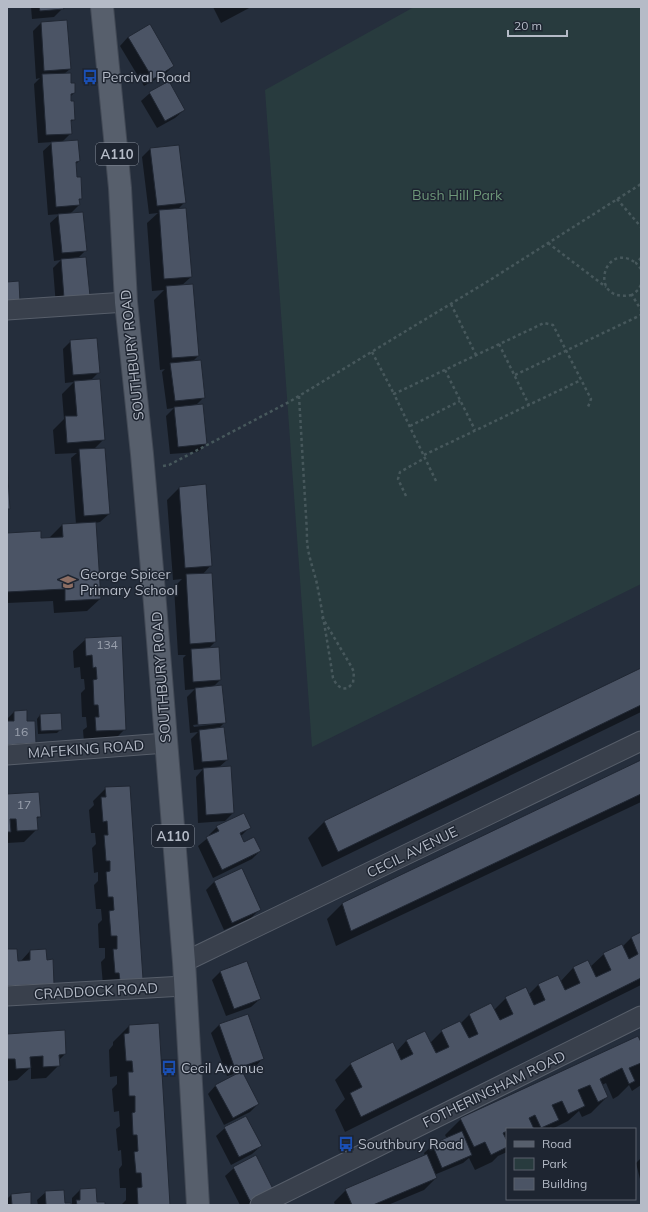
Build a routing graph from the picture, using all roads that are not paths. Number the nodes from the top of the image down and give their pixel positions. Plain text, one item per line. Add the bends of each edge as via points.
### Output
1 (102, 7) edge
2 (126, 302) junction
3 (7, 310) edge
4 (641, 741) edge
5 (166, 743) junction
6 (7, 755) edge
7 (184, 962) junction
8 (184, 986) junction
9 (7, 996) edge
10 (641, 1016) edge
11 (198, 1205) edge
12 (260, 1205) edge

1 - 2 main road, SOUTHBURY ROAD / A110 via 120,188
2 - 3 street
2 - 5 main road, SOUTHBURY ROAD / A110 via 142,454
4 - 7 street, CECIL AVENUE
5 - 6 street, MAFEKING ROAD
5 - 7 main road, SOUTHBURY ROAD / A110
7 - 8 main road, SOUTHBURY ROAD / A110
8 - 9 street, CRADDOCK ROAD
8 - 11 main road, SOUTHBURY ROAD / A110
10 - 12 street, FOTHERINGHAM ROAD

